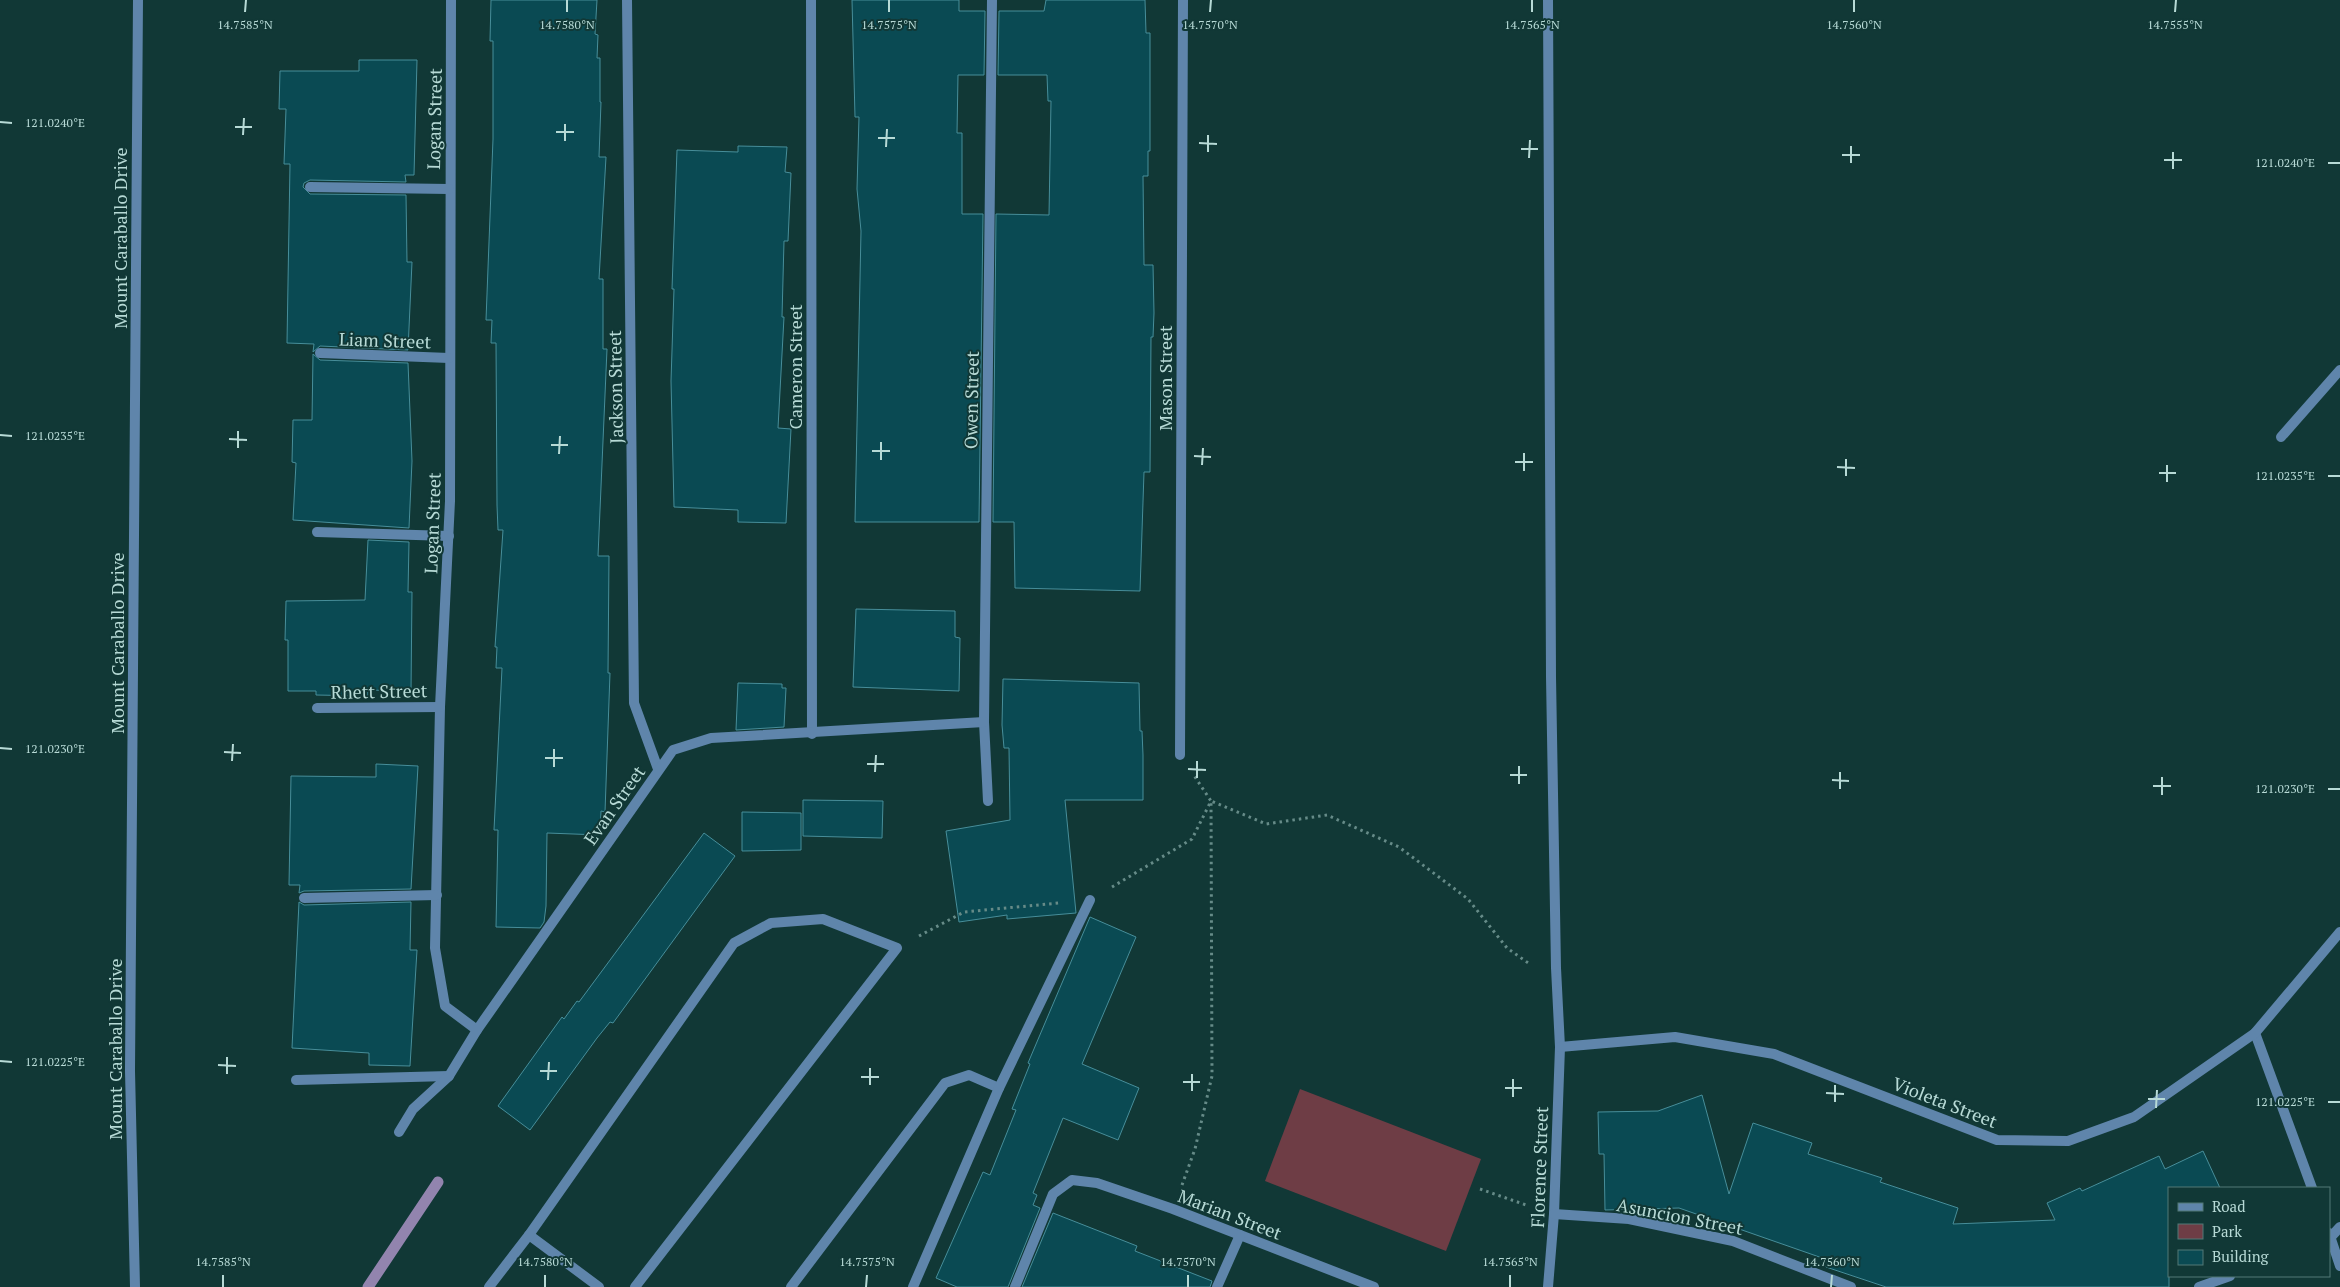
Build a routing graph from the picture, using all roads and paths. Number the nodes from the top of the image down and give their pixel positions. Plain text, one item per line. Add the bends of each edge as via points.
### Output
1 (138, 0) edge
2 (452, 0) edge
3 (627, 0) edge
4 (811, 0) edge
5 (992, 0) edge
6 (1183, 0) edge
7 (1548, 0) edge
8 (310, 187) dead end
9 (449, 189) junction
10 (320, 353) dead end
11 (449, 358) junction
12 (2340, 370) edge
13 (2281, 437) dead end
14 (317, 532) dead end
15 (449, 536) junction
16 (440, 707) junction
17 (318, 708) dead end
18 (984, 722) junction
19 (812, 734) junction
20 (1180, 755) joint
21 (658, 769) junction
22 (988, 801) dead end
23 (1211, 801) junction
24 (437, 895) junction
25 (304, 898) dead end
26 (1090, 900) junction
27 (2340, 932) edge
28 (898, 948) junction
29 (1556, 968) junction
30 (477, 1030) junction
31 (2255, 1033) junction
32 (1560, 1047) junction
33 (449, 1076) junction
34 (296, 1080) dead end
35 (999, 1088) junction
36 (399, 1132) dead end
37 (2312, 1187) edge
38 (1480, 1189) dead end
39 (1173, 1209) junction
40 (1554, 1214) junction
41 (2340, 1227) edge
42 (529, 1235) junction
43 (1240, 1235) junction
44 (2330, 1236) edge
45 (2330, 1240) edge
46 (2340, 1266) edge
47 (2227, 1277) edge
48 (135, 1287) edge
49 (488, 1287) edge
50 (598, 1287) edge
51 (636, 1287) edge
52 (791, 1287) edge
53 (913, 1287) edge
54 (1015, 1287) edge
55 (1217, 1287) edge
56 (1374, 1287) edge
57 (1548, 1287) edge
58 (1851, 1287) edge
59 (2199, 1287) edge

1 - 48 street, Mount Caraballo Drive via 130,1061
2 - 9 street, Logan Street
3 - 21 street, Jackson Street via 634,703
4 - 19 street, Cameron Street
5 - 18 street, Owen Street
6 - 20 street, Mason Street
7 - 29 street, Florence Street via 1551,677
8 - 9 street
9 - 11 street, Logan Street
10 - 11 street, Liam Street
11 - 15 street, Logan Street
12 - 13 street
14 - 15 street
15 - 16 street, Logan Street
16 - 17 street, Rhett Street
16 - 24 street, Logan Street
18 - 19 street, Evan Street
18 - 22 street, Owen Street
19 - 21 street, Evan Street via 711,738 673,750
20 - 23 path
21 - 30 street, Evan Street
23 - 26 path via 1192,839
23 - 29 path via 1266,824 1327,816 1399,847 1468,899 1507,948 1532,966
23 - 39 path via 1212,1076 1195,1149
24 - 25 street
24 - 30 street, Logan Street via 435,948 445,1006
26 - 28 path via 964,912
26 - 35 street
27 - 31 street, Violeta Street
28 - 42 street via 823,919 771,923 734,943
28 - 51 street
29 - 32 street, Florence Street
30 - 33 street, Evan Street
31 - 32 street, Violeta Street via 2134,1117 2068,1141 1997,1140 1774,1054 1675,1037
31 - 37 street
32 - 40 street, Florence Street
33 - 34 street
33 - 36 street, Evan Street via 413,1109
35 - 52 street via 969,1075 945,1083
35 - 53 street
38 - 40 path
39 - 43 street, Marian Street
39 - 54 street, Marian Street via 1097,1183 1072,1180 1053,1194
40 - 57 street, Florence Street
40 - 58 street, Asuncion Street via 1629,1219 1733,1241
41 - 44 street
42 - 49 street
42 - 50 street
43 - 55 street
43 - 56 street, Marian Street
45 - 46 street
47 - 59 street

